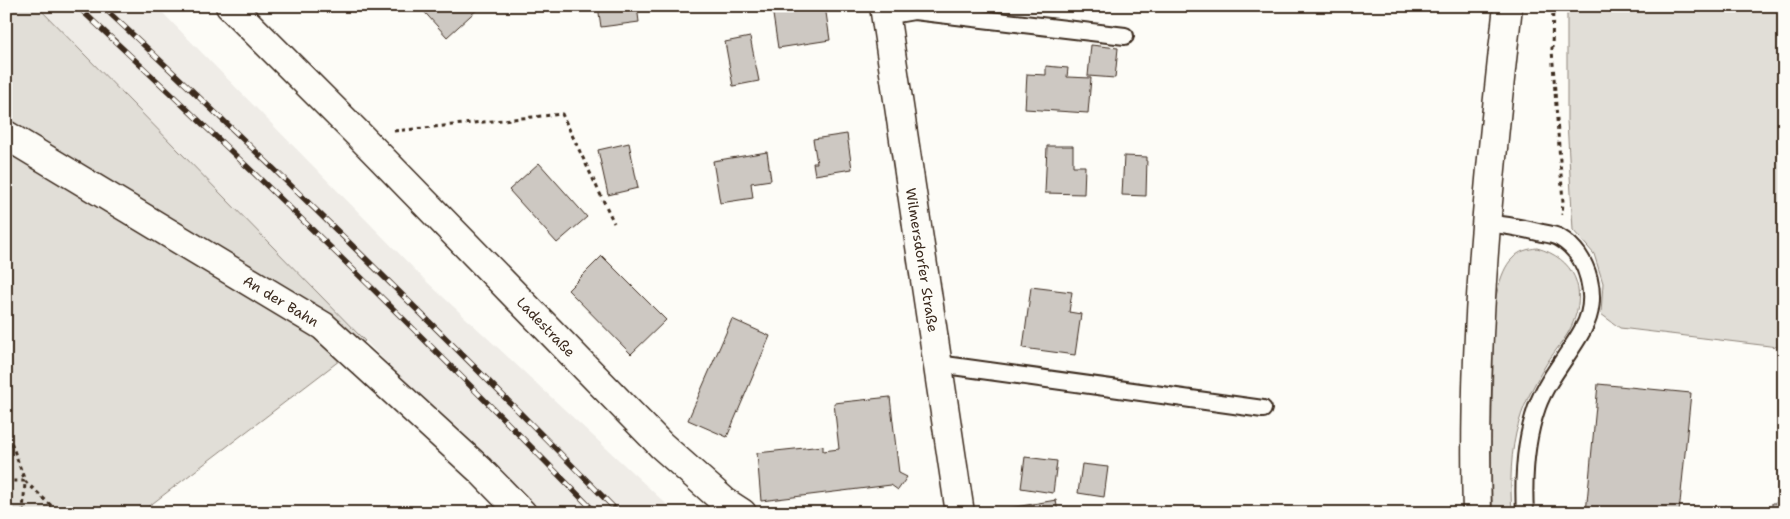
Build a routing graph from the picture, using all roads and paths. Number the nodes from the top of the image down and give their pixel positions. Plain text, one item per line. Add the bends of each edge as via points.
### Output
1 (230, 6) edge
2 (1508, 6) edge
3 (1553, 6) edge
4 (884, 11) edge
5 (1125, 36) dead end
6 (358, 134) junction
7 (6, 135) edge
8 (614, 223) dead end
9 (1486, 223) junction
10 (1559, 237) junction
11 (938, 364) junction
12 (1263, 410) dead end
13 (6, 428) edge
14 (6, 481) edge
15 (25, 481) junction
16 (23, 513) edge
17 (59, 513) edge
18 (522, 513) edge
19 (742, 513) edge
20 (960, 513) edge
21 (1477, 513) edge
22 (1525, 513) edge

1 - 6 street, Ladestraße
2 - 9 street
3 - 10 path via 1552,50 1563,202
4 - 5 lane
4 - 11 street, Wilmersdorfer Straße
6 - 8 path via 562,114
6 - 19 street, Ladestraße via 661,445 725,502
7 - 18 street, An der Bahn via 323,326 480,470
9 - 10 lane
9 - 21 street via 1476,399
10 - 22 lane via 1574,249 1584,264 1590,283 1591,305 1585,326 1537,406 1527,440
11 - 12 lane
11 - 20 street, Wilmersdorfer Straße
13 - 15 path
14 - 15 path
15 - 16 path
15 - 17 path

